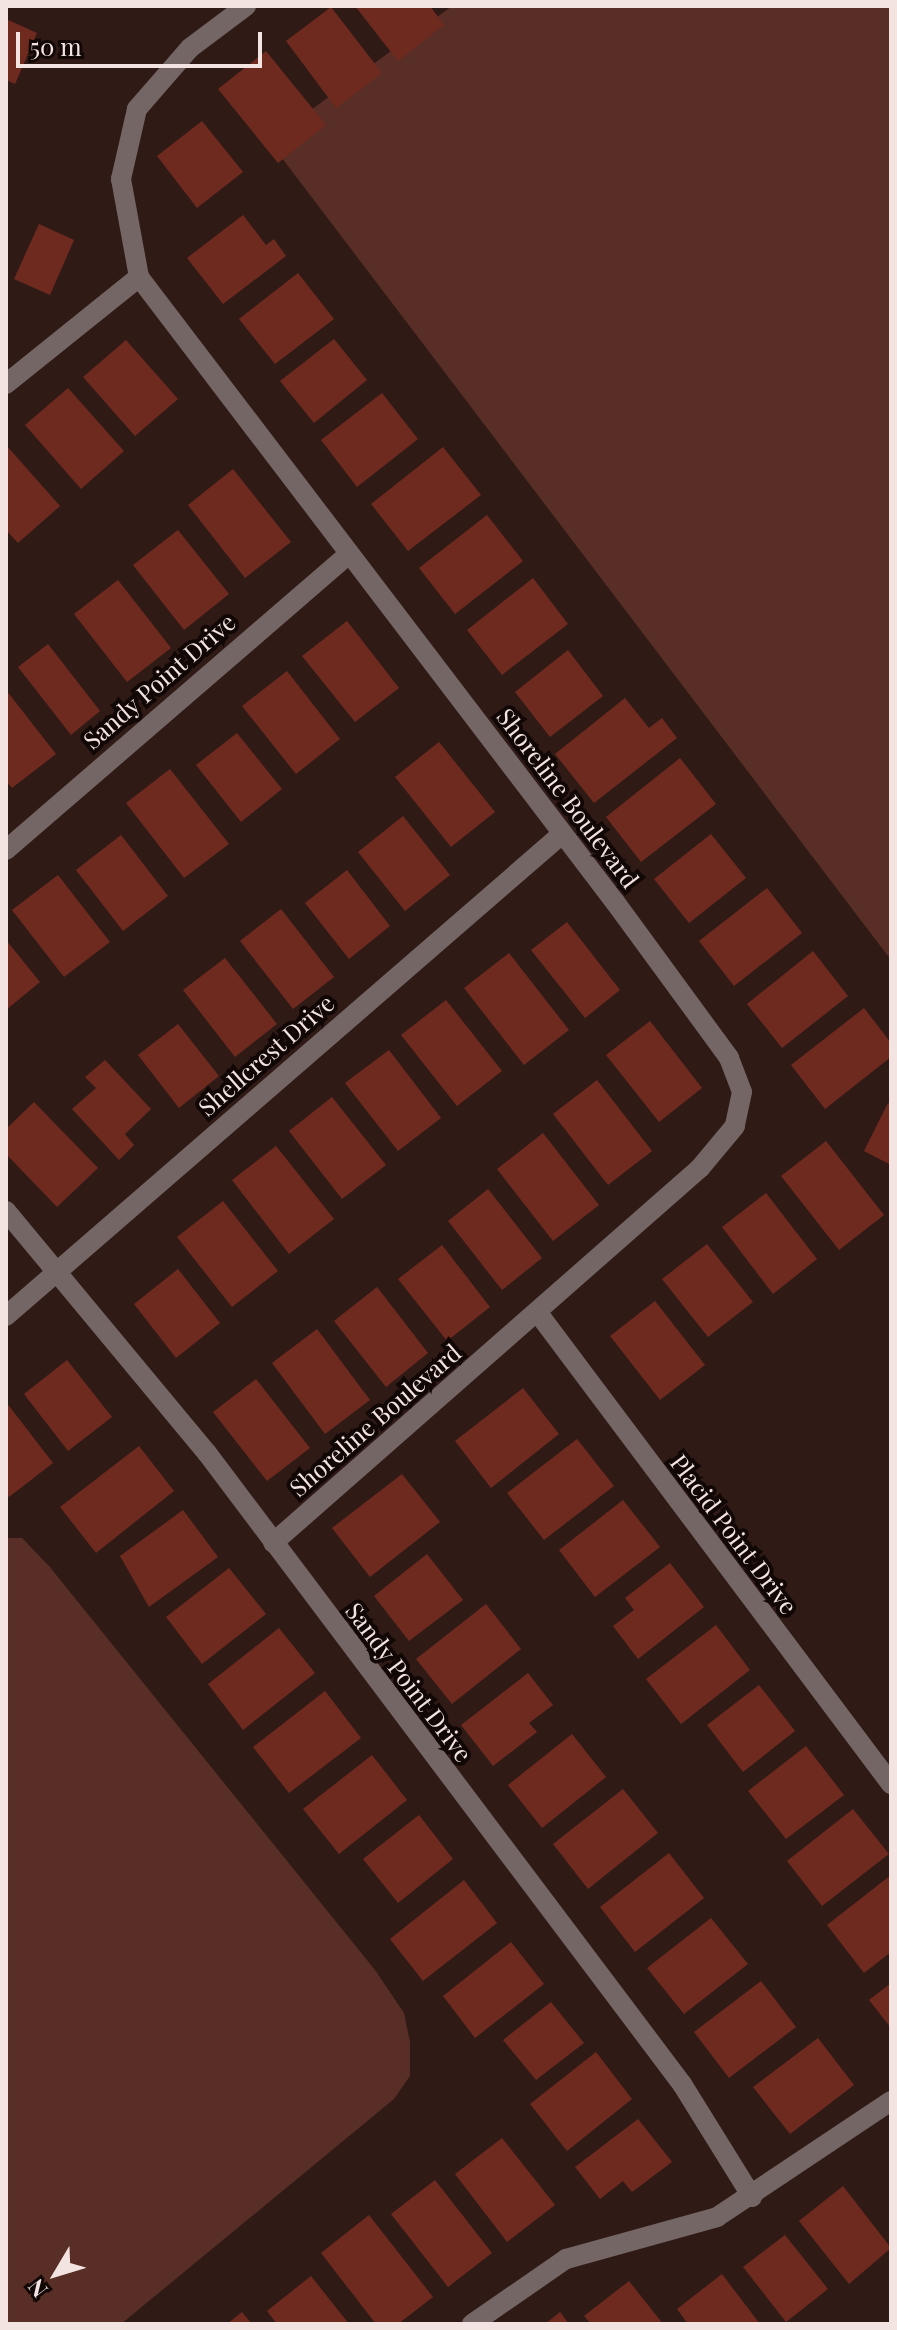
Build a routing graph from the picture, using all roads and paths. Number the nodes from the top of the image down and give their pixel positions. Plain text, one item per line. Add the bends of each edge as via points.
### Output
1 (246, 6) edge
2 (139, 277) junction
3 (6, 384) edge
4 (349, 554) junction
5 (562, 834) junction
6 (6, 850) edge
7 (6, 1211) edge
8 (58, 1273) junction
9 (538, 1313) junction
10 (6, 1316) edge
11 (273, 1543) junction
12 (891, 1784) edge
13 (891, 2101) edge
14 (752, 2197) junction
15 (472, 2324) edge

1 - 2 street, Shoreline Boulevard via 180,58 137,109 121,179
2 - 3 street
2 - 4 street, Shoreline Boulevard
4 - 5 street, Shoreline Boulevard
4 - 6 street, Sandy Point Drive
5 - 8 street, Shellcrest Drive
5 - 9 street, Shoreline Boulevard via 729,1058 742,1092 735,1126 700,1168
7 - 8 street, Sandy Point Drive
8 - 10 street, Shellcrest Drive
8 - 11 street, Sandy Point Drive
9 - 11 street, Shoreline Boulevard
9 - 12 street, Placid Point Drive
11 - 14 street, Sandy Point Drive via 682,2084
13 - 14 street
14 - 15 street via 681,2229 566,2259

